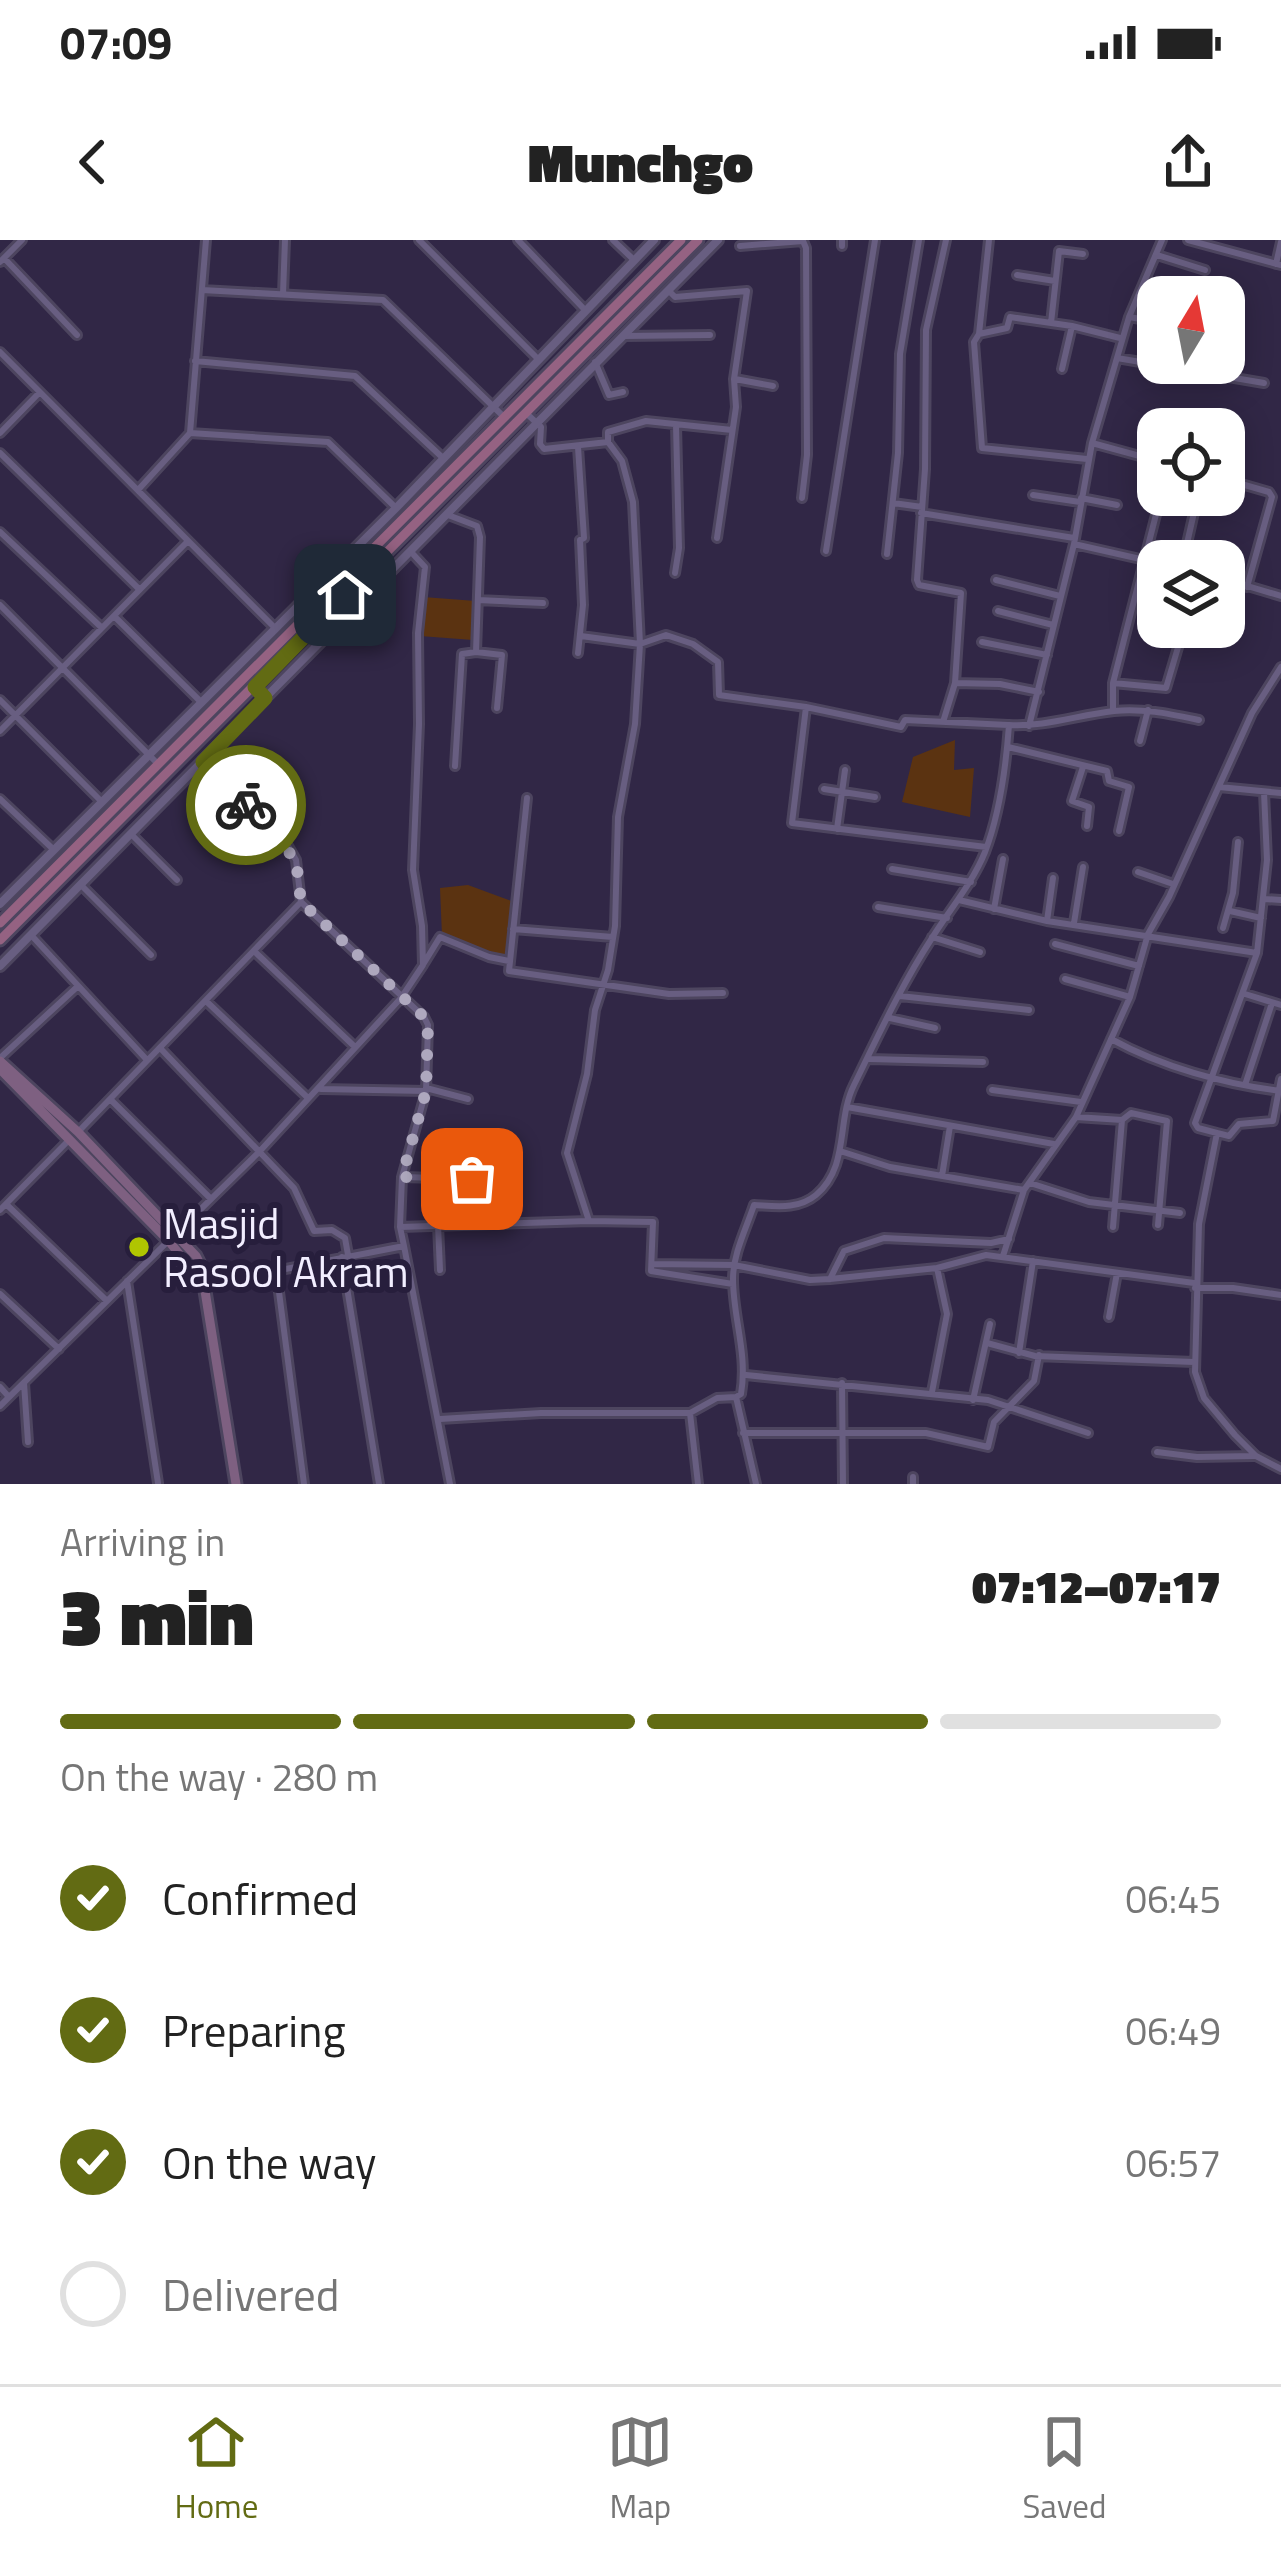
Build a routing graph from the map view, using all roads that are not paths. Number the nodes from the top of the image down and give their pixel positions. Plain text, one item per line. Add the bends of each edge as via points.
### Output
1 (22, 240) edge
2 (206, 240) edge
3 (285, 240) edge
4 (419, 240) edge
5 (518, 240) edge
6 (613, 240) edge
7 (654, 240) edge
8 (681, 240) edge
9 (698, 240) edge
10 (718, 240) edge
11 (875, 240) edge
12 (919, 240) edge
13 (946, 240) edge
14 (989, 240) edge
15 (1162, 240) edge
16 (1188, 240) edge
17 (1281, 242) edge
18 (740, 246) dead end
19 (1083, 254) dead end
20 (1157, 255) junction
21 (2, 260) edge
22 (634, 260) junction
23 (1278, 265) edge
24 (1205, 270) dead end
25 (1017, 275) dead end
26 (1056, 281) junction
27 (202, 290) junction
28 (668, 290) junction
29 (283, 294) junction
30 (585, 310) junction
31 (1129, 316) junction
32 (1137, 318) edge
33 (1052, 323) junction
34 (1072, 326) junction
35 (979, 334) junction
36 (76, 335) dead end
37 (710, 335) dead end
38 (621, 336) junction
39 (1122, 339) junction
40 (0, 352) edge
41 (7, 358) junction
42 (538, 358) junction
43 (1117, 358) junction
44 (195, 361) junction
45 (596, 362) junction
46 (0, 366) edge
47 (1062, 369) dead end
48 (734, 379) junction
49 (1264, 383) dead end
50 (773, 386) dead end
51 (623, 392) dead end
52 (39, 393) junction
53 (491, 406) junction
54 (526, 412) junction
55 (504, 418) junction
56 (536, 422) junction
57 (676, 425) junction
58 (732, 430) junction
59 (0, 433) edge
60 (190, 433) junction
61 (608, 442) junction
62 (1092, 442) junction
63 (578, 447) junction
64 (0, 453) edge
65 (1137, 454) edge
66 (444, 459) junction
67 (1088, 460) junction
68 (1245, 485) edge
69 (138, 490) junction
70 (1033, 495) dead end
71 (802, 498) dead end
72 (1081, 500) junction
73 (892, 503) junction
74 (1118, 505) dead end
75 (395, 508) junction
76 (921, 510) junction
77 (448, 515) junction
78 (0, 532) edge
79 (717, 538) dead end
80 (188, 541) junction
81 (1074, 541) junction
82 (826, 551) dead end
83 (412, 553) junction
84 (887, 554) dead end
85 (1137, 558) edge
86 (675, 573) dead end
87 (996, 580) dead end
88 (1247, 587) joint
89 (1137, 588) edge
90 (140, 590) junction
91 (1060, 596) junction
92 (1281, 596) edge
93 (478, 600) junction
94 (543, 603) dead end
95 (0, 605) edge
96 (998, 610) dead end
97 (114, 616) junction
98 (312, 621) junction
99 (1053, 626) junction
100 (274, 627) junction
101 (102, 628) junction
102 (580, 636) junction
103 (982, 642) dead end
104 (640, 644) junction
105 (1178, 648) edge
106 (476, 652) junction
107 (578, 653) dead end
108 (1047, 655) junction
109 (1281, 667) edge
110 (63, 668) junction
111 (955, 683) junction
112 (1113, 683) junction
113 (255, 687) junction
114 (1039, 692) junction
115 (265, 698) junction
116 (0, 700) edge
117 (202, 704) junction
118 (806, 707) junction
119 (497, 708) dead end
120 (1148, 710) junction
121 (1113, 711) junction
122 (16, 716) junction
123 (1199, 720) dead end
124 (943, 722) junction
125 (1010, 725) junction
126 (1030, 726) junction
127 (0, 731) edge
128 (1140, 742) dead end
129 (1007, 747) junction
130 (148, 756) junction
131 (203, 762) junction
132 (159, 765) junction
133 (455, 766) dead end
134 (1083, 767) junction
135 (845, 770) dead end
136 (1218, 787) junction
137 (824, 789) dead end
138 (1264, 792) junction
139 (842, 793) junction
140 (1281, 793) edge
141 (875, 797) dead end
142 (527, 798) dead end
143 (0, 799) edge
144 (102, 802) junction
145 (1087, 826) dead end
146 (837, 830) junction
147 (1119, 831) dead end
148 (131, 836) junction
149 (1238, 842) dead end
150 (987, 847) junction
151 (53, 850) junction
152 (1004, 860) dead end
153 (1083, 868) dead end
154 (892, 869) dead end
155 (1138, 872) dead end
156 (1053, 878) dead end
157 (178, 880) dead end
158 (970, 882) junction
159 (1173, 884) junction
160 (81, 885) junction
161 (1264, 899) junction
162 (959, 900) junction
163 (1281, 900) edge
164 (301, 902) junction
165 (0, 904) edge
166 (878, 907) dead end
167 (994, 909) junction
168 (1229, 910) junction
169 (947, 918) junction
170 (1261, 918) junction
171 (1047, 921) junction
172 (0, 923) edge
173 (1074, 923) junction
174 (1223, 928) dead end
175 (513, 929) junction
176 (1148, 934) junction
177 (32, 936) junction
178 (614, 937) junction
179 (932, 937) junction
180 (0, 940) edge
181 (1055, 944) dead end
182 (254, 951) junction
183 (980, 952) dead end
184 (1257, 953) junction
185 (151, 955) dead end
186 (509, 961) junction
187 (422, 965) junction
188 (0, 966) edge
189 (1140, 966) junction
190 (1065, 979) dead end
191 (77, 986) junction
192 (602, 986) junction
193 (723, 993) dead end
194 (1245, 994) junction
195 (900, 996) junction
196 (1130, 997) junction
197 (400, 998) junction
198 (206, 1001) junction
199 (1276, 1004) edge
200 (1029, 1010) dead end
201 (890, 1018) junction
202 (935, 1028) dead end
203 (1111, 1039) junction
204 (355, 1047) junction
205 (161, 1049) junction
206 (870, 1059) junction
207 (147, 1060) junction
208 (0, 1062) edge
209 (983, 1062) dead end
210 (1210, 1076) junction
211 (1281, 1079) edge
212 (1245, 1086) junction
213 (317, 1090) junction
214 (426, 1090) junction
215 (992, 1090) dead end
216 (1280, 1091) edge
217 (308, 1099) junction
218 (468, 1099) dead end
219 (110, 1100) junction
220 (1082, 1102) junction
221 (847, 1107) junction
222 (1076, 1117) junction
223 (1122, 1120) junction
224 (950, 1126) junction
225 (1217, 1133) junction
226 (74, 1136) junction
227 (1054, 1144) junction
228 (260, 1151) junction
229 (839, 1151) junction
230 (942, 1176) junction
231 (402, 1177) junction
232 (450, 1177) junction
233 (472, 1179) dead end
234 (1027, 1187) junction
235 (212, 1199) junction
236 (1114, 1206) junction
237 (3, 1207) edge
238 (446, 1212) dead end
239 (1159, 1212) junction
240 (1180, 1213) dead end
241 (590, 1221) junction
242 (438, 1225) junction
243 (1158, 1226) dead end
244 (400, 1227) junction
245 (1113, 1227) dead end
246 (171, 1237) junction
247 (1009, 1240) junction
248 (404, 1246) junction
249 (345, 1256) junction
250 (1003, 1256) junction
251 (1033, 1261) junction
252 (651, 1264) junction
253 (734, 1265) junction
254 (937, 1268) junction
255 (276, 1269) junction
256 (440, 1270) dead end
257 (1117, 1273) junction
258 (830, 1279) junction
259 (127, 1281) junction
260 (733, 1284) junction
261 (202, 1285) junction
262 (1195, 1286) junction
263 (0, 1294) edge
264 (1281, 1294) edge
265 (106, 1301) junction
266 (1109, 1317) dead end
267 (990, 1324) dead end
268 (987, 1343) junction
269 (58, 1349) junction
270 (1019, 1353) junction
271 (1039, 1355) junction
272 (1194, 1363) junction
273 (746, 1375) junction
274 (842, 1382) junction
275 (24, 1383) junction
276 (0, 1387) edge
277 (932, 1392) junction
278 (9, 1397) junction
279 (736, 1397) junction
280 (973, 1400) junction
281 (0, 1406) edge
282 (1010, 1408) junction
283 (690, 1413) junction
284 (440, 1419) junction
285 (842, 1432) junction
286 (743, 1433) junction
287 (1088, 1433) dead end
288 (28, 1442) dead end
289 (1156, 1452) dead end
290 (1256, 1456) junction
291 (1281, 1469) edge
292 (158, 1483) edge
293 (236, 1484) edge
294 (304, 1484) edge
295 (379, 1484) edge
296 (450, 1484) edge
297 (698, 1484) edge
298 (756, 1484) edge
299 (843, 1484) edge

1 - 21 street
2 - 27 street
3 - 29 street
4 - 42 street
5 - 30 street
6 - 22 street
7 - 22 street
8 - 55 main road
9 - 54 main road
10 - 28 street
11 - 82 street
12 - 73 street via 900,355
13 - 76 street via 926,330
14 - 35 street
15 - 20 street
16 - 23 street
17 - 23 street
18 - 71 street via 803,241 806,248
19 - 26 street via 1059,251
20 - 24 street
20 - 31 street
21 - 36 street
22 - 30 street
25 - 26 street
26 - 33 street
27 - 29 street
27 - 44 street
28 - 38 street
28 - 48 street via 675,297 747,291
29 - 53 street via 383,300
30 - 42 street
31 - 32 street
31 - 39 street
33 - 34 street
33 - 35 street via 1010,317 1006,328
34 - 39 street
34 - 47 street
35 - 67 street via 982,448
37 - 38 street
38 - 45 street
39 - 43 street
40 - 41 street
41 - 46 street
41 - 52 street
42 - 53 street
43 - 49 street
43 - 62 street
44 - 60 street
44 - 66 street via 355,376
45 - 51 street via 609,394
45 - 56 street
48 - 50 street
48 - 58 street
52 - 59 street
52 - 69 street
53 - 55 street
53 - 66 street
54 - 56 street
54 - 98 main road
55 - 98 main road
56 - 63 street via 544,448
56 - 77 street
57 - 58 street
57 - 61 street via 639,422 608,432
57 - 86 street
58 - 79 street
60 - 69 street
60 - 75 street via 328,442
61 - 63 street
61 - 104 street via 633,502
62 - 65 street
62 - 67 street
63 - 102 street
64 - 90 street
66 - 75 street
67 - 72 street
68 - 88 street via 1272,497
69 - 80 street
70 - 72 street
72 - 74 street
72 - 81 street
73 - 76 street
73 - 84 street
75 - 100 street
76 - 81 street
76 - 111 street via 919,585 961,593
77 - 83 street
77 - 93 street via 478,526
78 - 101 street
80 - 90 street
80 - 100 street
81 - 85 street
81 - 91 street
83 - 115 street
83 - 187 street via 425,567 413,870
87 - 91 street
88 - 92 street
89 - 112 street
90 - 97 street
91 - 99 street
93 - 94 street
93 - 106 street
95 - 110 street
96 - 99 street
97 - 101 street
97 - 117 street
98 - 113 main road
98 - 132 main road
99 - 108 street
100 - 117 street
101 - 110 street
102 - 104 street
102 - 107 street
103 - 108 street
104 - 118 street via 666,635 700,648 718,662 719,695
104 - 178 street via 618,817
105 - 112 street via 1166,688
106 - 119 street via 502,655
106 - 133 street via 462,653
108 - 114 street
109 - 136 street
110 - 122 street
110 - 130 street
111 - 114 street
111 - 124 street
112 - 121 street
113 - 115 main road
113 - 180 main road
114 - 126 street
115 - 131 street
116 - 122 street
117 - 130 street
118 - 124 street via 901,727 904,720
118 - 146 street via 791,821
120 - 121 street
120 - 123 street
120 - 128 street
121 - 126 street
122 - 127 street
122 - 144 street
124 - 125 street
125 - 126 street
125 - 129 street
129 - 134 street
129 - 150 street
130 - 132 street
130 - 144 street
131 - 148 street
131 - 164 street via 288,846
132 - 172 main road
134 - 145 street via 1072,801 1090,807
134 - 147 street via 1129,787
135 - 139 street
136 - 138 street
136 - 159 street
137 - 139 street
138 - 140 street
138 - 161 street
139 - 141 street
139 - 146 street
142 - 175 street
143 - 151 street
144 - 151 street
146 - 150 street
148 - 157 street
148 - 160 street
149 - 168 street
150 - 158 street
151 - 165 street
152 - 167 street
153 - 173 street
154 - 158 street
155 - 159 street
156 - 171 street
158 - 162 street
159 - 176 street
160 - 177 street
160 - 185 street
161 - 163 street
161 - 170 street
162 - 167 street
162 - 169 street
164 - 182 street
164 - 197 street
166 - 169 street
167 - 171 street
168 - 170 street
168 - 174 street
169 - 179 street
170 - 184 street
171 - 173 street
173 - 176 street
175 - 178 street
175 - 186 street
176 - 184 street
176 - 189 street
177 - 188 street
177 - 191 street
178 - 192 street
179 - 183 street
179 - 195 street
181 - 189 street
182 - 198 street
182 - 204 street
184 - 194 street
186 - 187 street via 440,937
186 - 192 street via 509,971
187 - 197 street
189 - 196 street
190 - 196 street
191 - 207 street
191 - 208 street
192 - 193 street
192 - 241 street via 567,1153
194 - 199 street
194 - 210 street
195 - 200 street
195 - 201 street
196 - 203 street
197 - 204 street
197 - 214 street via 428,1025
198 - 205 street
198 - 217 street
199 - 212 street
201 - 202 street
201 - 206 street
203 - 210 street
203 - 220 street
204 - 213 street
205 - 207 street
205 - 228 street
206 - 209 street
206 - 221 street
207 - 219 street
208 - 226 main road
210 - 212 street
210 - 225 street via 1196,1126
211 - 216 street
212 - 216 street
213 - 214 street
213 - 217 street
214 - 218 street
214 - 231 street
215 - 220 street
216 - 225 street via 1273,1121
217 - 228 street
219 - 226 street
219 - 235 street
220 - 222 street
221 - 224 street
221 - 229 street
222 - 223 street
222 - 227 street
223 - 236 street
223 - 239 street via 1131,1113 1167,1120
224 - 227 street
224 - 230 street
225 - 262 street
226 - 237 street
226 - 246 main road
227 - 234 street
228 - 235 street
228 - 249 street via 294,1188 314,1231 345,1238
229 - 230 street
229 - 253 street via 836,1170 816,1195 787,1207 754,1205
230 - 234 street
231 - 232 street
231 - 244 street
232 - 233 street
232 - 238 street
234 - 236 street
234 - 247 street
235 - 246 street
236 - 239 street
236 - 245 street
237 - 265 street
239 - 240 street
239 - 243 street
241 - 242 street
241 - 252 street via 653,1222
242 - 244 street
242 - 256 street
244 - 248 street
246 - 259 street
246 - 261 main road via 196,1256
247 - 250 street
247 - 258 street via 884,1238 844,1251
248 - 249 street
248 - 284 street
249 - 255 street
249 - 295 street
250 - 251 street
250 - 254 street
251 - 257 street
251 - 270 street
252 - 253 street
252 - 260 street via 652,1272
253 - 258 street
253 - 260 street
254 - 258 street
254 - 277 street via 947,1314
255 - 261 street
255 - 294 street
257 - 262 street
257 - 266 street
259 - 265 street
259 - 292 street
260 - 273 street
261 - 293 main road
262 - 264 street
262 - 272 street
263 - 269 street
265 - 269 street
267 - 268 street
268 - 270 street
268 - 280 street
269 - 275 street
270 - 271 street
271 - 272 street
271 - 282 street via 1034,1381
272 - 290 street via 1204,1398
273 - 274 street
273 - 279 street
274 - 277 street
274 - 285 street
275 - 278 street
275 - 288 street
276 - 278 street
277 - 280 street
278 - 281 street
279 - 283 street
279 - 286 street
280 - 282 street
282 - 285 street via 994,1422 988,1447 926,1433
282 - 287 street
283 - 284 street
283 - 297 street
284 - 296 street
285 - 286 street
285 - 299 street
286 - 298 street
289 - 290 street
290 - 291 street

